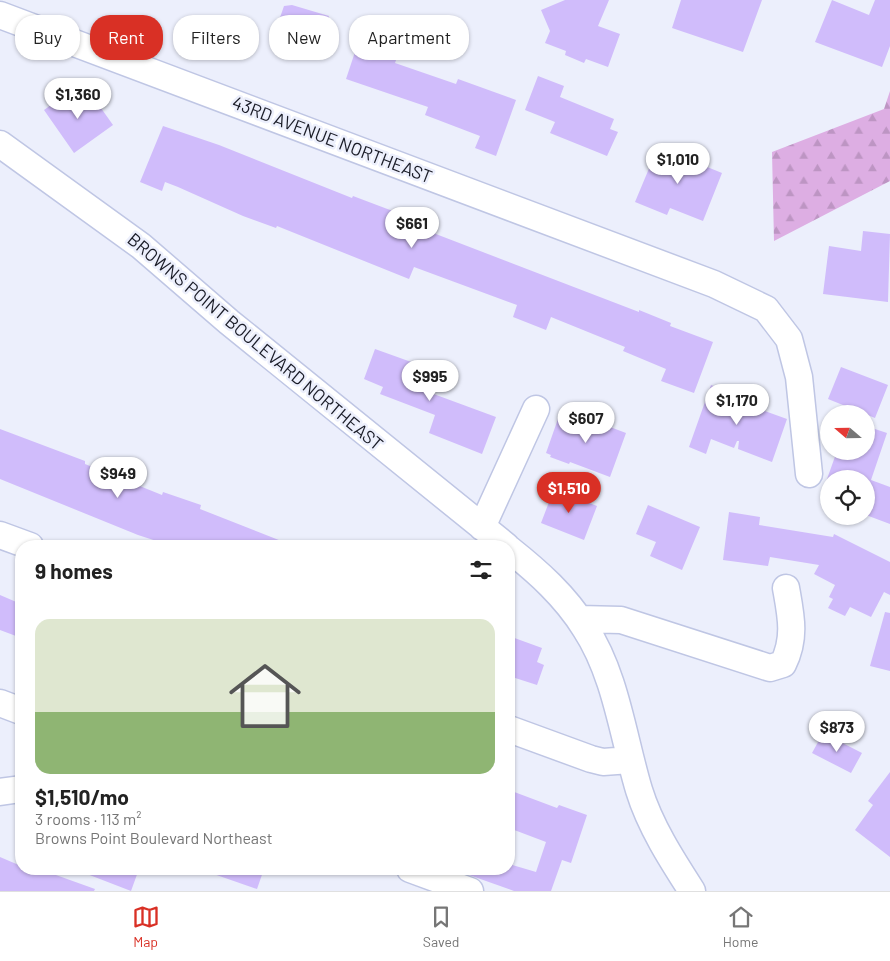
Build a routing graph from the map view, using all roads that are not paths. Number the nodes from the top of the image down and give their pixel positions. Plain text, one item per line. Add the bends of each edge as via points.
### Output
1 (0, 15) edge
2 (0, 144) edge
3 (536, 409) dead end
4 (809, 474) dead end
5 (482, 527) junction
6 (0, 535) edge
7 (15, 540) edge
8 (498, 540) edge
9 (515, 554) edge
10 (786, 588) dead end
11 (579, 619) junction
12 (0, 703) edge
13 (15, 709) edge
14 (515, 731) edge
15 (630, 760) junction
16 (15, 790) edge
17 (0, 792) edge
18 (426, 875) edge
19 (470, 891) edge
20 (692, 891) edge

1 - 4 street, 43RD AVENUE NORTHEAST via 714,284 766,310 789,339 799,377
2 - 5 street, BROWNS POINT BOULEVARD NORTHEAST via 141,246 229,322
3 - 5 street
5 - 8 street, BROWNS POINT BOULEVARD NORTHEAST
6 - 7 street
9 - 11 street via 538,572
10 - 11 street via 793,626 790,650 783,664 770,668 621,620
11 - 15 street via 600,656 612,688
12 - 13 street
14 - 15 street via 591,760
15 - 20 street via 652,821
16 - 17 street
18 - 19 street

